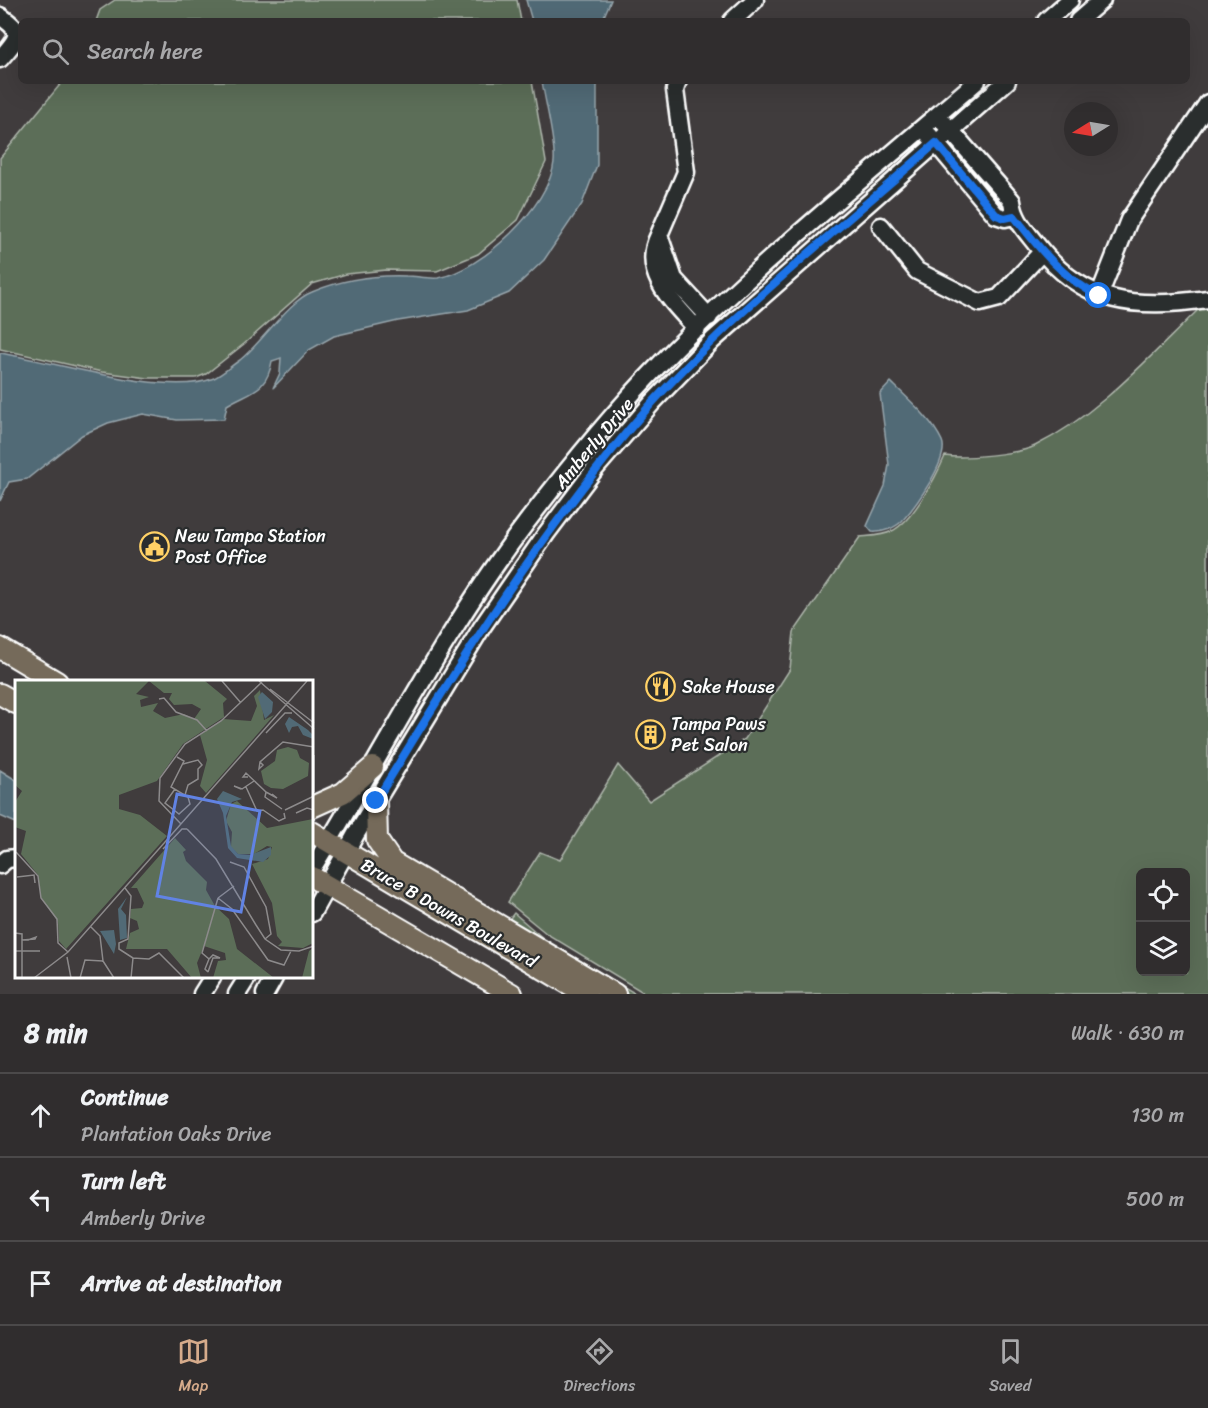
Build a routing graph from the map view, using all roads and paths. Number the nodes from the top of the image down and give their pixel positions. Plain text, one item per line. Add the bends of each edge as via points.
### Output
1 (755, 0) edge
2 (1070, 0) edge
3 (1102, 0) edge
4 (0, 16) edge
5 (735, 18) edge
6 (1049, 18) edge
7 (1081, 18) edge
8 (0, 59) edge
9 (677, 84) edge
10 (974, 84) edge
11 (1004, 84) edge
12 (1208, 103) edge
13 (937, 116) junction
14 (923, 128) junction
15 (950, 130) junction
16 (936, 143) junction
17 (1014, 216) junction
18 (881, 226) dead end
19 (1042, 252) junction
20 (1099, 296) junction
21 (1208, 299) edge
22 (702, 324) junction
23 (713, 340) junction
24 (0, 648) edge
25 (54, 680) edge
26 (0, 693) edge
27 (15, 702) edge
28 (373, 767) junction
29 (376, 801) junction
30 (314, 806) edge
31 (320, 837) edge
32 (346, 853) junction
33 (15, 858) edge
34 (314, 861) edge
35 (0, 865) edge
36 (320, 881) edge
37 (314, 905) edge
38 (211, 979) edge
39 (246, 979) edge
40 (273, 979) edge
41 (202, 994) edge
42 (237, 994) edge
43 (265, 994) edge
44 (512, 994) edge
45 (586, 994) edge
46 (615, 994) edge

1 - 5 street
2 - 6 street
3 - 7 street
4 - 8 street via 15,26 18,34
9 - 22 street via 686,172 659,235 668,284
10 - 13 street, Amberly Drive
11 - 15 street, Amberly Drive
12 - 20 street via 1129,220
13 - 14 street, Amberly Drive
13 - 15 street
14 - 16 street
14 - 22 street, Amberly Drive
15 - 16 street, Amberly Drive
15 - 17 street via 1012,201
16 - 17 street via 996,215
16 - 23 street, Amberly Drive
17 - 19 street
18 - 19 street via 917,271 980,303 999,298
19 - 20 street via 1076,284
20 - 21 street via 1141,303
22 - 23 street
22 - 28 street, Amberly Drive via 660,363 525,524 463,615
23 - 29 street, Amberly Drive via 595,469 546,534 477,636
24 - 25 main road
26 - 27 main road
28 - 30 main road via 343,793
28 - 31 street, Amberly Drive
29 - 32 street, Amberly Drive
29 - 46 main road via 377,840 392,862
31 - 32 main road, Bruce B Downs Boulevard
31 - 34 street, Amberly Drive
32 - 36 street, Amberly Drive
32 - 45 main road, Bruce B Downs Boulevard
33 - 35 street
36 - 37 street, Amberly Drive
36 - 44 main road, Bruce B Downs Boulevard
38 - 41 street
39 - 42 street
40 - 43 street

